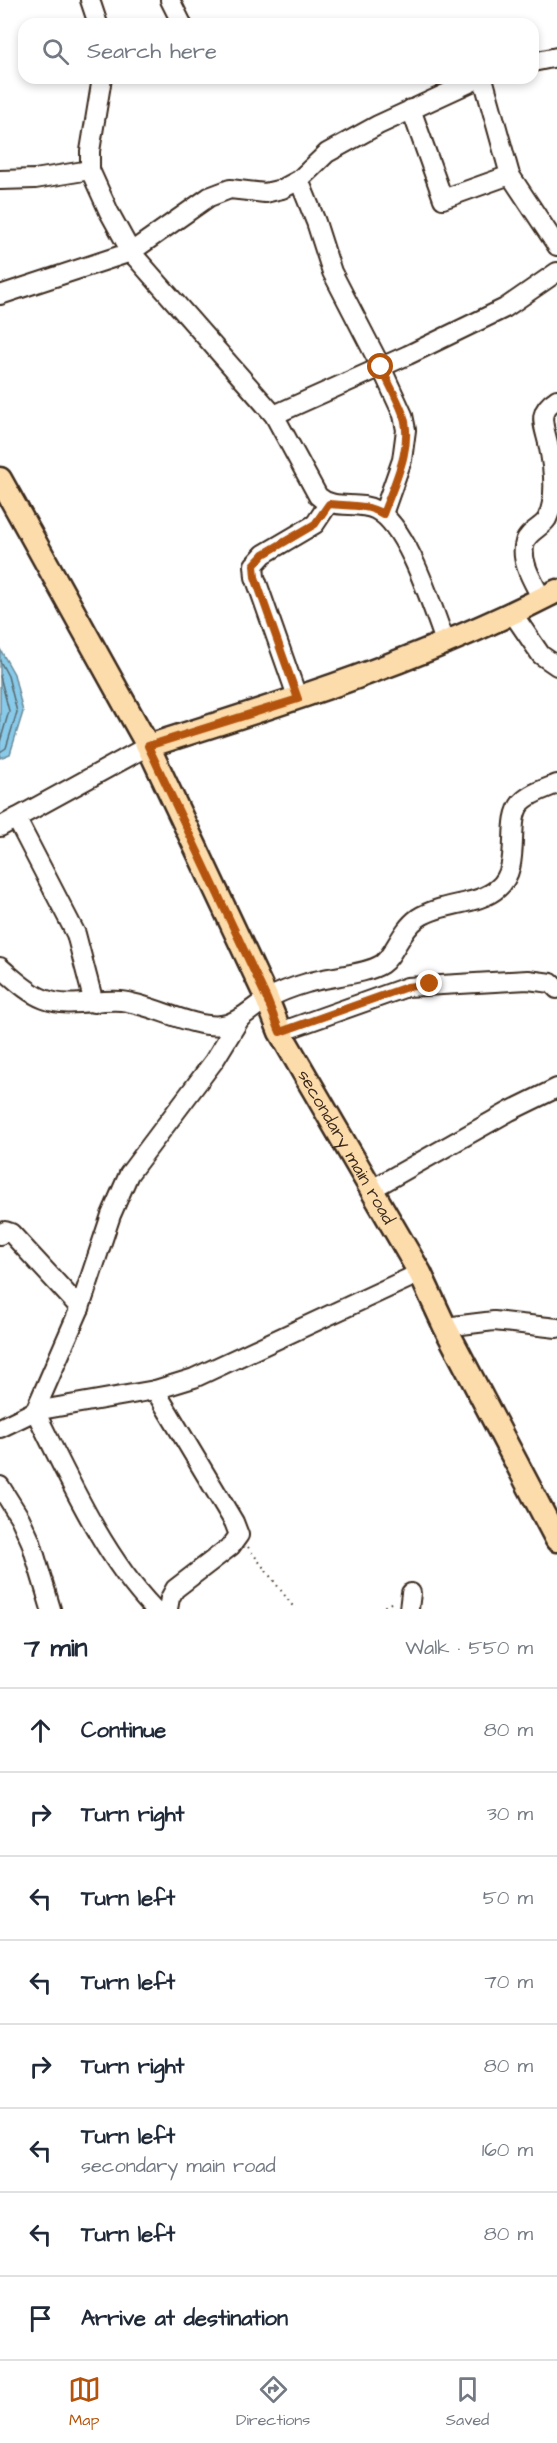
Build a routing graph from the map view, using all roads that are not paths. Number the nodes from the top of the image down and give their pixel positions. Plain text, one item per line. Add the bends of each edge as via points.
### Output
1 (90, 0) edge
2 (170, 0) edge
3 (96, 18) edge
4 (179, 18) edge
5 (557, 57) edge
6 (539, 61) edge
7 (101, 84) edge
8 (467, 84) edge
9 (483, 84) edge
10 (411, 109) junction
11 (90, 170) junction
12 (510, 175) junction
13 (0, 180) edge
14 (299, 180) junction
15 (557, 246) edge
16 (131, 252) junction
17 (557, 272) edge
18 (0, 295) edge
19 (381, 367) junction
20 (557, 399) edge
21 (274, 415) junction
22 (0, 479) edge
23 (329, 504) junction
24 (383, 514) junction
25 (549, 595) edge
26 (513, 614) junction
27 (447, 644) junction
28 (557, 666) edge
29 (298, 699) junction
30 (148, 746) junction
31 (557, 784) edge
32 (8, 822) edge
33 (0, 967) edge
34 (557, 989) edge
35 (267, 999) junction
36 (94, 1003) junction
37 (241, 1017) junction
38 (280, 1032) junction
39 (557, 1088) edge
40 (372, 1189) junction
41 (0, 1235) edge
42 (420, 1274) junction
43 (80, 1308) junction
44 (445, 1327) junction
45 (557, 1328) edge
46 (155, 1390) junction
47 (35, 1411) junction
48 (0, 1428) edge
49 (0, 1485) edge
50 (557, 1540) edge
51 (51, 1609) edge
52 (154, 1609) edge
53 (168, 1609) edge

1 - 3 street
2 - 4 street
5 - 6 street
7 - 11 street
8 - 10 street
9 - 12 street
10 - 12 street via 443,199
10 - 14 street via 327,153
11 - 13 street
11 - 16 street
12 - 15 street
14 - 16 street via 273,192 230,189 217,193
14 - 19 street via 332,272
16 - 18 street
16 - 21 street
17 - 19 street via 505,308
19 - 21 street
19 - 24 street via 406,430 402,460
20 - 25 street via 546,407 543,419 555,478 554,497 546,520 524,544 526,567
21 - 23 street via 313,489
22 - 30 main road, secondary main road
23 - 24 street via 358,505
23 - 29 street via 315,524 264,554 254,565
24 - 27 street via 399,532 409,552
25 - 26 main road
26 - 27 main road
26 - 28 street via 541,655
27 - 29 main road
29 - 30 main road
30 - 32 street
30 - 35 main road, secondary main road
31 - 35 street via 529,796 516,810 508,873 492,893 438,908 418,918 406,928 381,965 306,983
32 - 36 street via 76,934
33 - 36 street via 41,998 56,1003
34 - 38 street via 550,983 528,980 407,987
35 - 37 street
35 - 38 main road, secondary main road
36 - 37 street via 120,1001 215,1025
37 - 43 street via 214,1061 129,1174
38 - 40 main road, secondary main road
39 - 40 street
40 - 42 main road, secondary main road
41 - 43 street via 5,1231 11,1233
42 - 44 main road, secondary main road
42 - 46 street via 194,1378
43 - 47 street
44 - 45 street via 494,1321
44 - 50 main road, secondary main road
46 - 47 street
46 - 53 street via 239,1535 231,1546 175,1589
47 - 48 street
47 - 52 street via 98,1532
49 - 51 street via 31,1542

